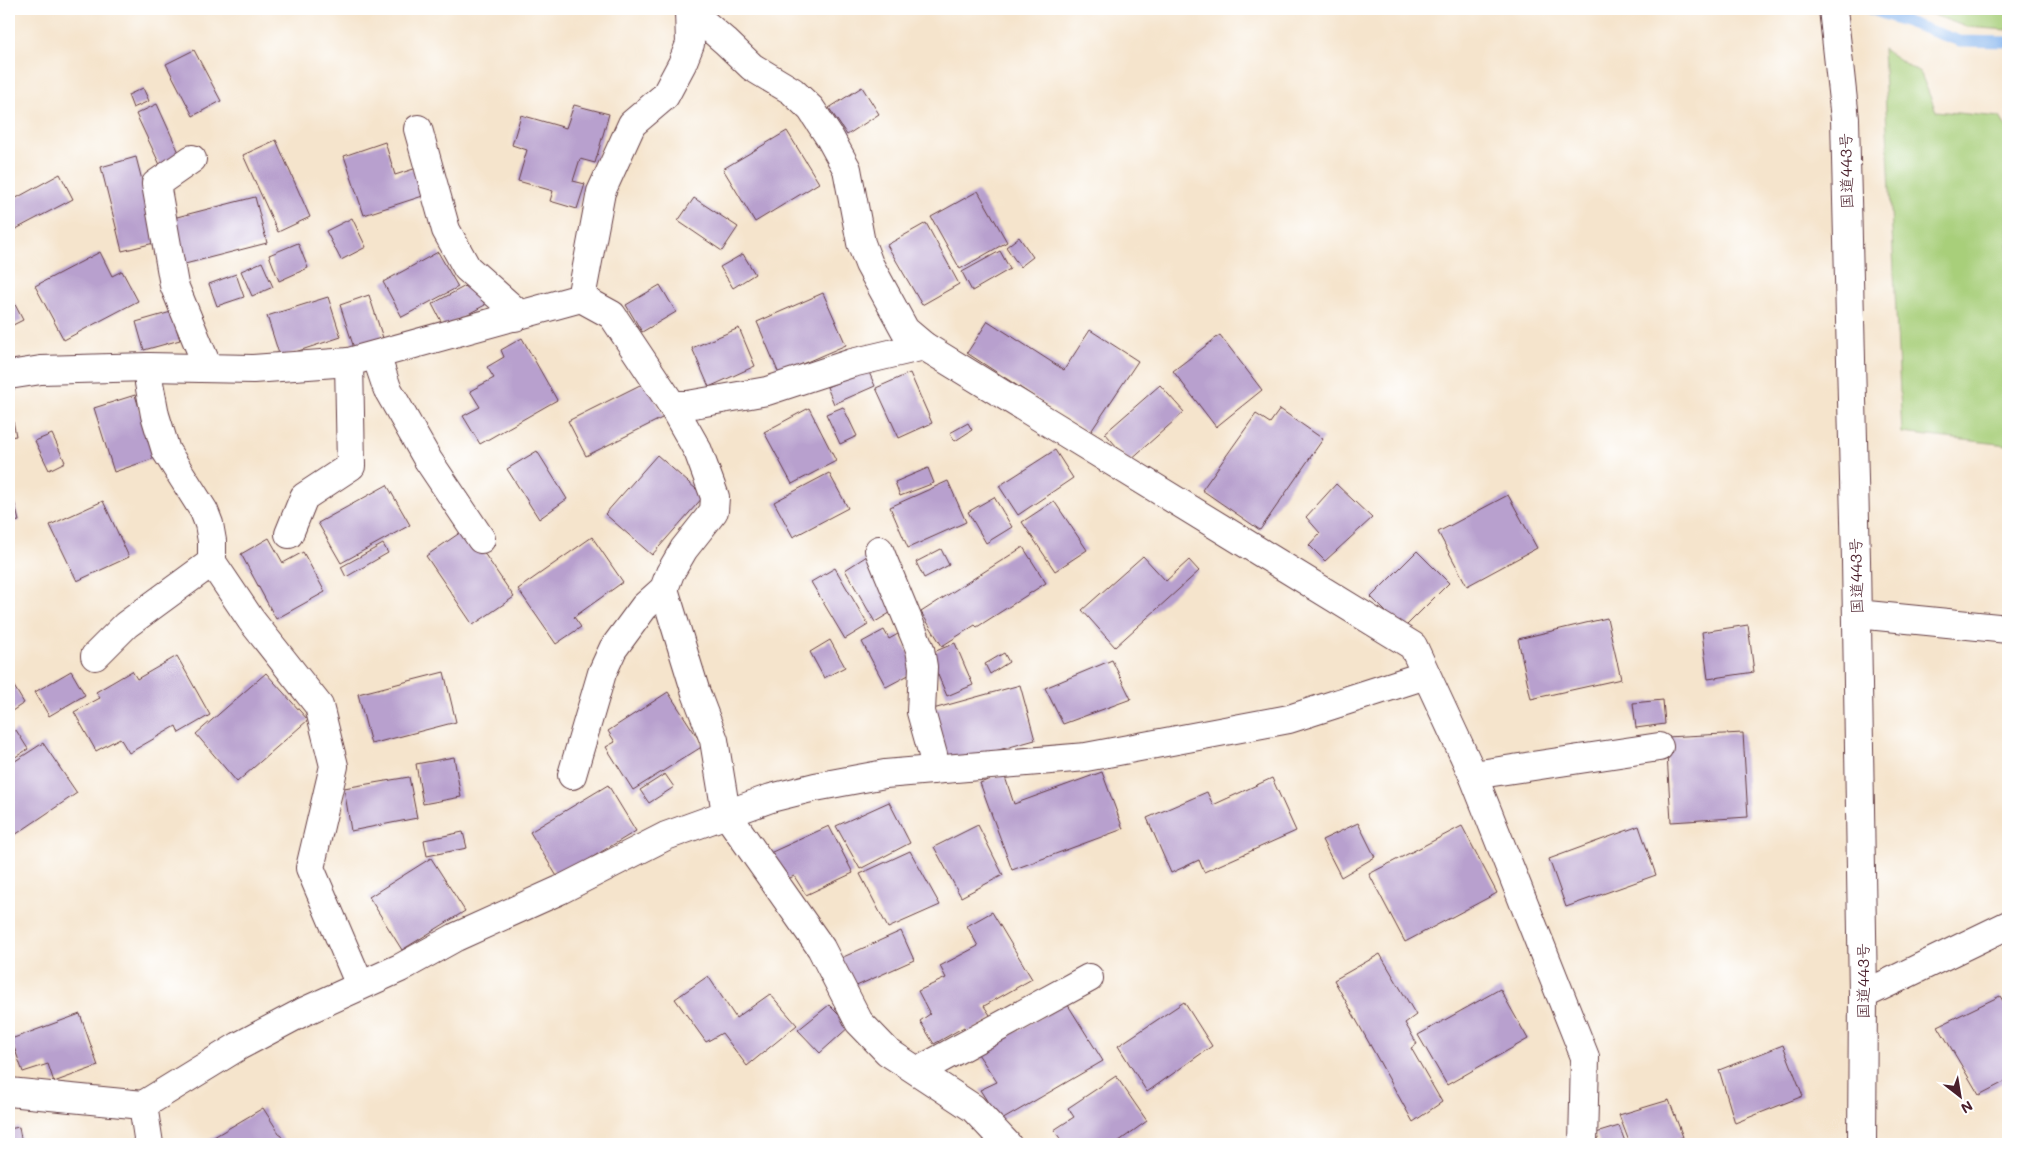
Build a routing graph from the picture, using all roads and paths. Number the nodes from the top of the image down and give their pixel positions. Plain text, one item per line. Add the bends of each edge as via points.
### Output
1 (688, 9) edge
2 (1833, 9) edge
3 (418, 129) dead end
4 (192, 159) dead end
5 (581, 298) junction
6 (515, 317) junction
7 (924, 346) junction
8 (376, 355) junction
9 (349, 362) junction
10 (148, 367) junction
11 (208, 368) junction
12 (9, 375) edge
13 (672, 404) junction
14 (289, 534) dead end
15 (481, 539) dead end
16 (879, 550) dead end
17 (212, 562) junction
18 (664, 589) junction
19 (1857, 614) junction
20 (2008, 629) edge
21 (95, 656) dead end
22 (1426, 675) junction
23 (1659, 747) dead end
24 (932, 770) junction
25 (572, 775) dead end
26 (1473, 775) junction
27 (726, 813) junction
28 (2008, 925) edge
29 (1089, 978) dead end
30 (360, 985) junction
31 (1864, 995) junction
32 (918, 1071) junction
33 (9, 1092) edge
34 (143, 1105) junction
35 (149, 1144) edge
36 (1006, 1144) edge
37 (1582, 1144) edge
38 (1862, 1144) edge

1 - 5 main road via 690,44 682,64 665,96 632,124 601,192
1 - 7 main road via 752,67 792,91 811,109 847,169 861,243 869,264 905,330
2 - 19 main road, 国道443号 via 1845,118
3 - 6 main road via 446,230 467,268 513,308
4 - 11 main road via 156,184 174,285
5 - 6 main road
5 - 13 main road via 612,315
6 - 8 main road
7 - 13 main road via 852,363 767,391 688,405
7 - 22 main road via 1413,646
8 - 9 main road
8 - 15 main road via 388,388 428,460
9 - 11 main road via 253,369
9 - 14 main road via 351,466 304,497
10 - 11 main road
10 - 12 main road via 41,370
10 - 17 main road via 148,383 166,452 206,517 212,541
13 - 18 main road via 698,452 715,497 714,511 684,550
16 - 24 main road via 920,649 923,667 921,712 933,756
17 - 21 main road via 126,625
17 - 30 main road via 251,620 318,706 334,766 310,868
18 - 25 main road via 644,607 613,649 602,673
18 - 27 main road via 714,740
19 - 20 main road
19 - 31 main road, 国道443号
22 - 24 main road via 1289,719 1086,757
22 - 26 main road
23 - 26 main road
24 - 27 main road via 885,774 814,787
26 - 37 main road via 1585,1057
27 - 30 main road via 666,836
27 - 32 main road via 821,948 859,1022 888,1052
28 - 31 main road
29 - 32 main road
30 - 34 main road via 239,1046
31 - 38 main road, 国道443号
32 - 36 main road via 973,1108
33 - 34 main road
34 - 35 main road

